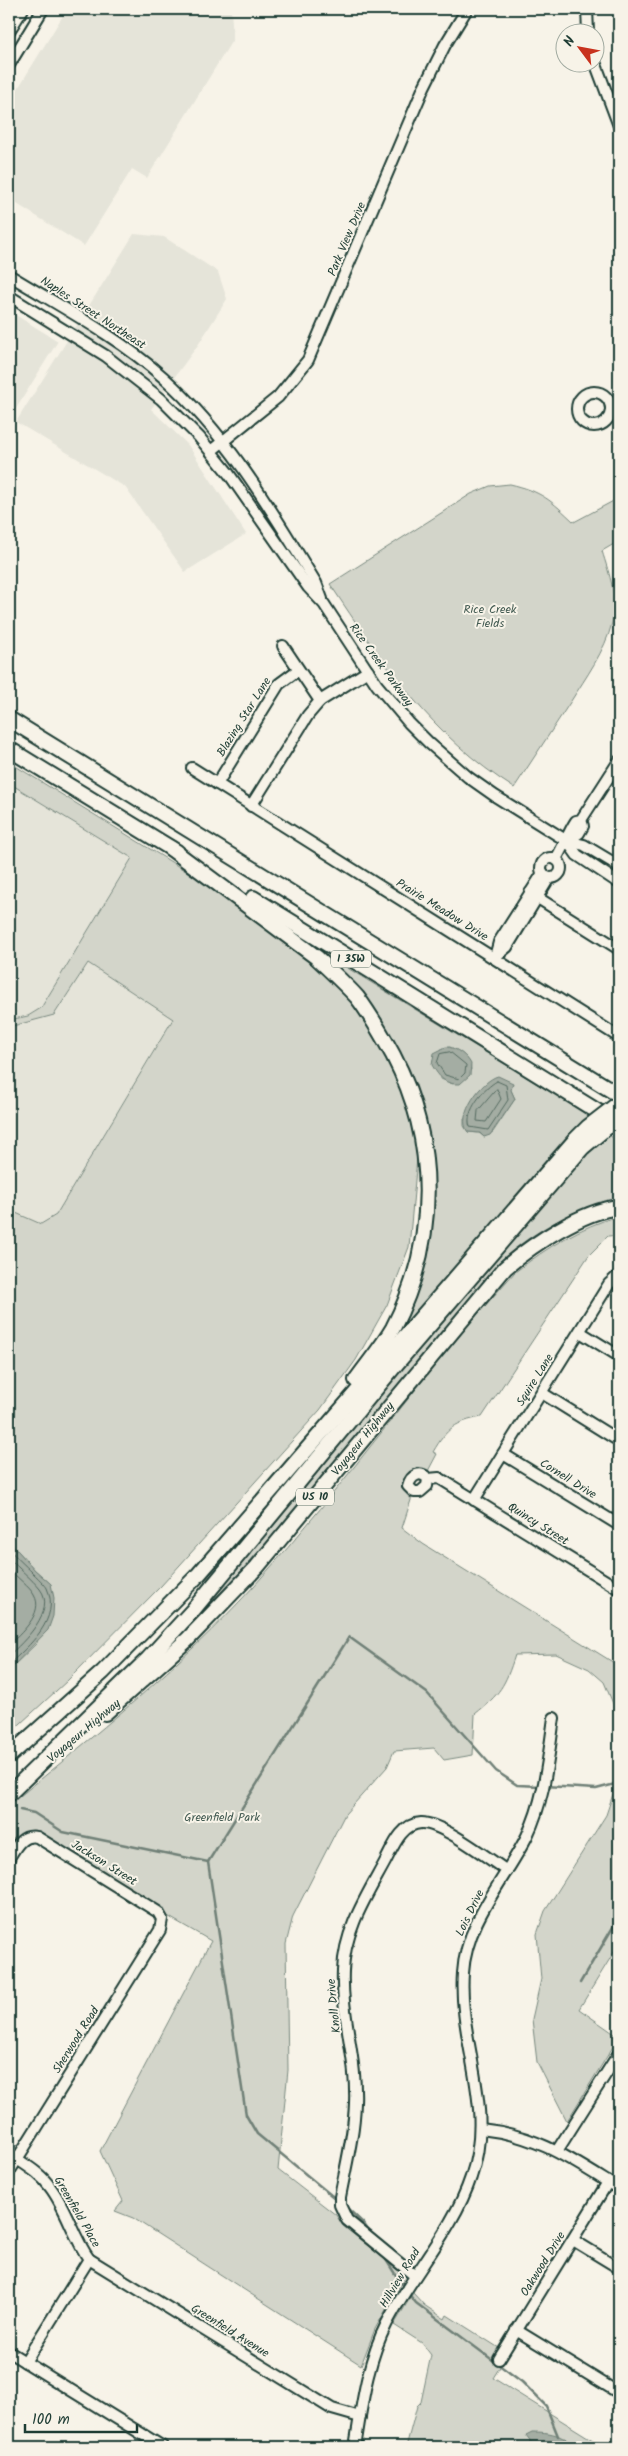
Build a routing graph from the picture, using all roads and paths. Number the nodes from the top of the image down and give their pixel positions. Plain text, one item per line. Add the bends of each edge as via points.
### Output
1 (23, 9) edge
2 (43, 9) edge
3 (467, 9) edge
4 (587, 9) edge
5 (588, 22) edge
6 (9, 31) edge
7 (9, 66) edge
8 (598, 72) edge
9 (619, 126) edge
10 (9, 274) edge
11 (9, 296) edge
12 (224, 441) junction
13 (212, 451) junction
14 (324, 604) junction
15 (283, 646) dead end
16 (298, 670) junction
17 (368, 671) junction
18 (320, 701) junction
19 (9, 708) edge
20 (9, 719) edge
21 (9, 749) edge
22 (619, 761) edge
23 (192, 768) dead end
24 (217, 784) junction
25 (118, 786) junction
26 (252, 806) junction
27 (568, 841) junction
28 (170, 848) junction
29 (556, 859) junction
30 (619, 866) edge
31 (546, 876) junction
32 (619, 883) edge
33 (533, 895) junction
34 (619, 949) edge
35 (495, 957) junction
36 (619, 1037) edge
37 (619, 1095) edge
38 (619, 1103) edge
39 (619, 1117) edge
40 (619, 1125) edge
41 (579, 1143) junction
42 (619, 1207) edge
43 (619, 1275) edge
44 (580, 1332) junction
45 (619, 1356) edge
46 (542, 1393) junction
47 (619, 1441) edge
48 (503, 1454) junction
49 (428, 1479) dead end
50 (474, 1500) junction
51 (245, 1521) junction
52 (619, 1525) edge
53 (619, 1589) edge
54 (554, 1718) dead end
55 (9, 1756) edge
56 (9, 1794) edge
57 (9, 1858) edge
58 (507, 1870) junction
59 (162, 1919) joint
60 (619, 2052) edge
61 (481, 2129) junction
62 (557, 2151) junction
63 (17, 2159) junction
64 (9, 2172) edge
65 (608, 2182) junction
66 (619, 2189) edge
67 (573, 2240) junction
68 (89, 2259) junction
69 (619, 2268) edge
70 (415, 2276) junction
71 (516, 2330) junction
72 (9, 2352) edge
73 (499, 2359) dead end
74 (25, 2362) junction
75 (619, 2393) edge
76 (360, 2417) junction
77 (163, 2447) edge
78 (355, 2447) edge

1 - 6 street
2 - 7 street
3 - 12 street, Park View Drive via 424,87 308,360 278,398
4 - 5 street
8 - 9 street
10 - 12 street, Naples Street Northeast via 164,377
11 - 13 street via 106,356 161,399
12 - 13 street, Park View Drive
12 - 14 street, Rice Creek Parkway via 316,583
13 - 14 street, Rice Creek Parkway via 308,587
14 - 17 street, Rice Creek Parkway
15 - 16 street
16 - 18 street
16 - 24 street, Blazing Star Lane via 279,684
17 - 18 street
17 - 27 street, Rice Creek Parkway via 408,723 446,759 495,796
18 - 26 street via 308,714
19 - 25 highway
20 - 25 highway, I 35W
21 - 28 highway, I 35W
22 - 27 street via 581,820 576,821
23 - 24 street, Prairie Meadow Drive
24 - 26 street, Prairie Meadow Drive
25 - 37 highway, I 35W
26 - 35 street, Prairie Meadow Drive
27 - 29 street
27 - 30 street, Rice Creek Parkway via 584,845
27 - 32 street, Rice Creek Parkway via 577,855
28 - 40 highway, I 35W
28 - 51 highway via 316,957 357,997 403,1074 417,1113 426,1159 426,1227 415,1272 392,1329
29 - 31 street via 544,861 541,867
29 - 31 street via 561,870 558,875
31 - 33 street
33 - 34 street
33 - 35 street via 507,947
35 - 36 street, Prairie Meadow Drive
38 - 41 highway, US 10, bridge via 588,1127
39 - 41 highway, bridge
41 - 51 highway, US 10
41 - 56 highway via 194,1610
42 - 56 highway, Voyageur Highway / US 10 via 596,1213 557,1231 505,1268 223,1604 153,1672
43 - 44 street, Squire Lane via 609,1284
44 - 45 street
44 - 46 street, Squire Lane
46 - 47 street
46 - 48 street, Squire Lane
48 - 50 street, Squire Lane
48 - 52 street, Cornell Drive
49 - 50 street, Quincy Street via 438,1478
50 - 53 street, Quincy Street
51 - 55 highway, US 10 via 152,1624
54 - 58 street, Lois Drive via 540,1801 527,1836
57 - 59 street, Jackson Street via 18,1843 27,1836 38,1837 158,1912
58 - 61 street, Lois Drive via 473,1933 463,1971 462,1991 479,2093
58 - 70 street, Knoll Drive via 439,1827 424,1822 410,1826 398,1838 362,1904 345,1950 343,1986 356,2101 340,2205 342,2213 353,2225
59 - 63 street, Sherwood Road via 160,1930
60 - 62 street
61 - 62 street via 507,2132
61 - 70 street, Hillview Road via 472,2177
62 - 65 street
63 - 64 street, Sherwood Road
63 - 68 street, Greenfield Place via 50,2186
65 - 66 street
65 - 67 street, Oakwood Drive
67 - 69 street
67 - 71 street, Oakwood Drive
68 - 74 street, Greenfield Place
68 - 76 street, Greenfield Avenue via 332,2409
70 - 76 street, Hillview Road via 375,2350
71 - 73 street, Oakwood Drive
71 - 75 street
72 - 74 street
74 - 77 street
76 - 78 street, Hillview Road

